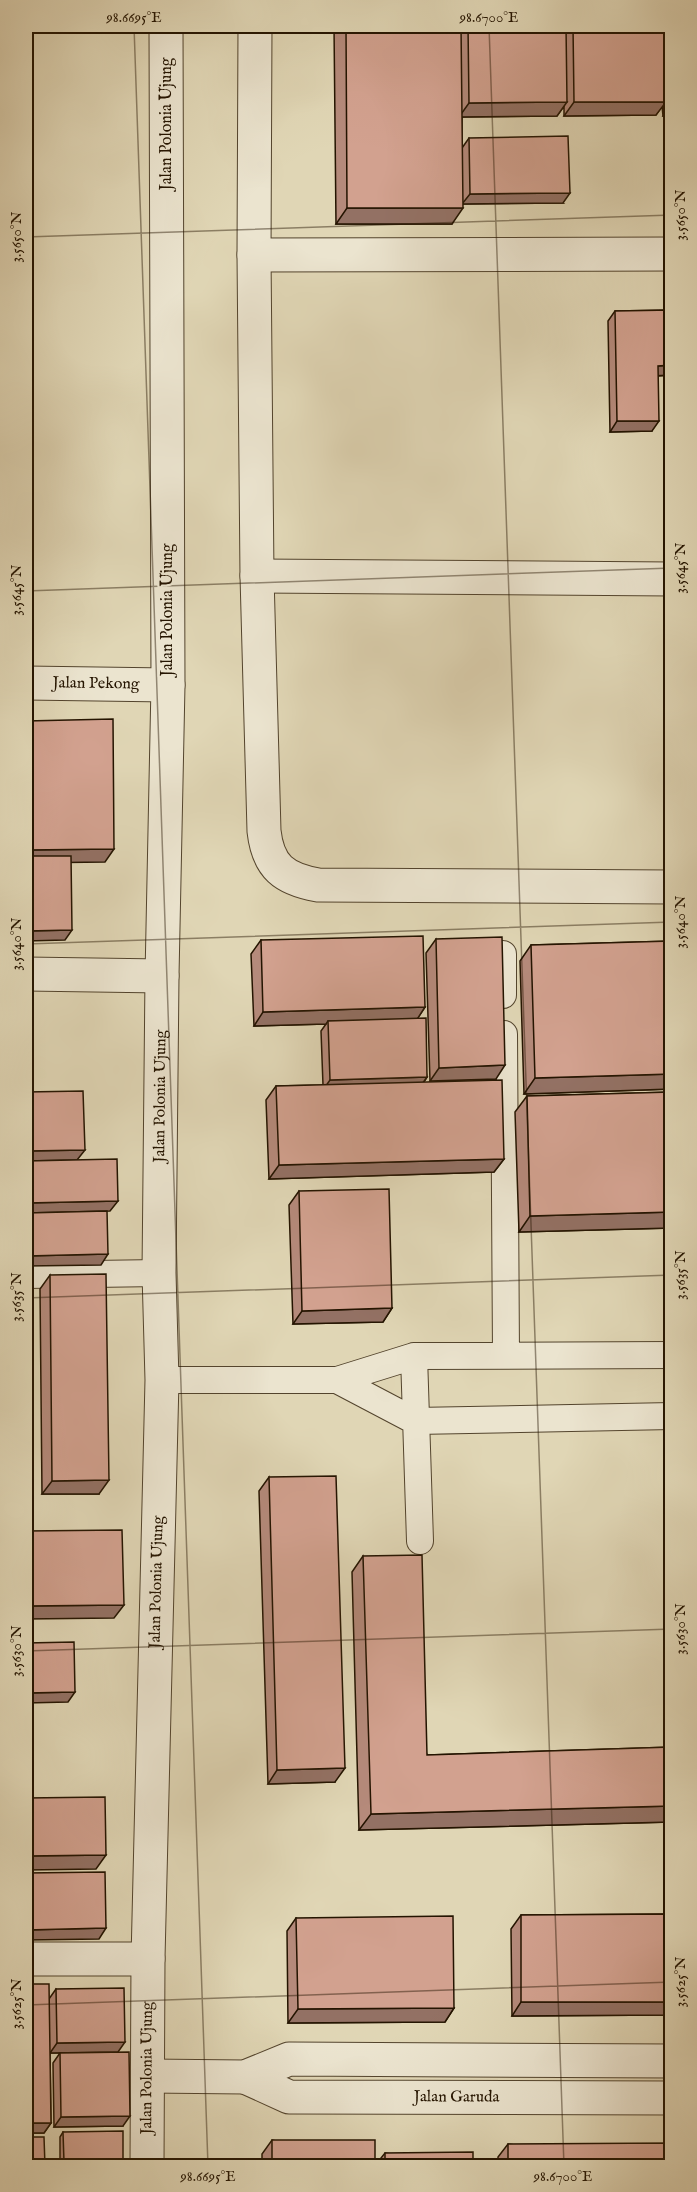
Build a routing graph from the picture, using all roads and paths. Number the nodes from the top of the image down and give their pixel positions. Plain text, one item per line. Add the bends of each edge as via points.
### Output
1 (166, 26) edge
2 (255, 26) edge
3 (672, 254) edge
4 (254, 255) junction
5 (257, 576) junction
6 (672, 579) edge
7 (26, 683) edge
8 (168, 685) junction
9 (672, 887) edge
10 (503, 954) edge
11 (26, 974) edge
12 (162, 976) junction
13 (159, 1273) junction
14 (26, 1275) edge
15 (506, 1355) junction
16 (672, 1355) edge
17 (414, 1356) junction
18 (162, 1380) junction
19 (337, 1380) junction
20 (672, 1416) edge
21 (415, 1421) junction
22 (420, 1541) dead end
23 (26, 1959) edge
24 (148, 1959) junction
25 (288, 2059) junction
26 (672, 2061) edge
27 (148, 2076) junction
28 (245, 2077) junction
29 (289, 2097) junction
30 (672, 2098) edge
31 (147, 2166) edge

1 - 8 street, Jalan Polonia Ujung
2 - 4 street
3 - 4 street
4 - 5 street
5 - 6 street
5 - 9 street via 264,831 273,863 285,875 318,885
7 - 8 street, Jalan Pekong
8 - 12 street, Jalan Polonia Ujung
10 - 15 lane
11 - 12 street
12 - 13 street, Jalan Polonia Ujung
13 - 14 lane
13 - 18 street, Jalan Polonia Ujung
15 - 16 lane
15 - 17 lane
17 - 19 lane
17 - 21 lane
18 - 19 lane
18 - 24 street, Jalan Polonia Ujung
19 - 21 lane
20 - 21 lane
21 - 22 lane
23 - 24 street
24 - 27 street, Jalan Polonia Ujung
25 - 26 street, Jalan Garuda
25 - 28 street, Jalan Garuda
25 - 29 street
27 - 28 street, Jalan Garuda
27 - 31 street, Jalan Polonia Ujung
28 - 29 street, Jalan Garuda
29 - 30 street, Jalan Garuda

